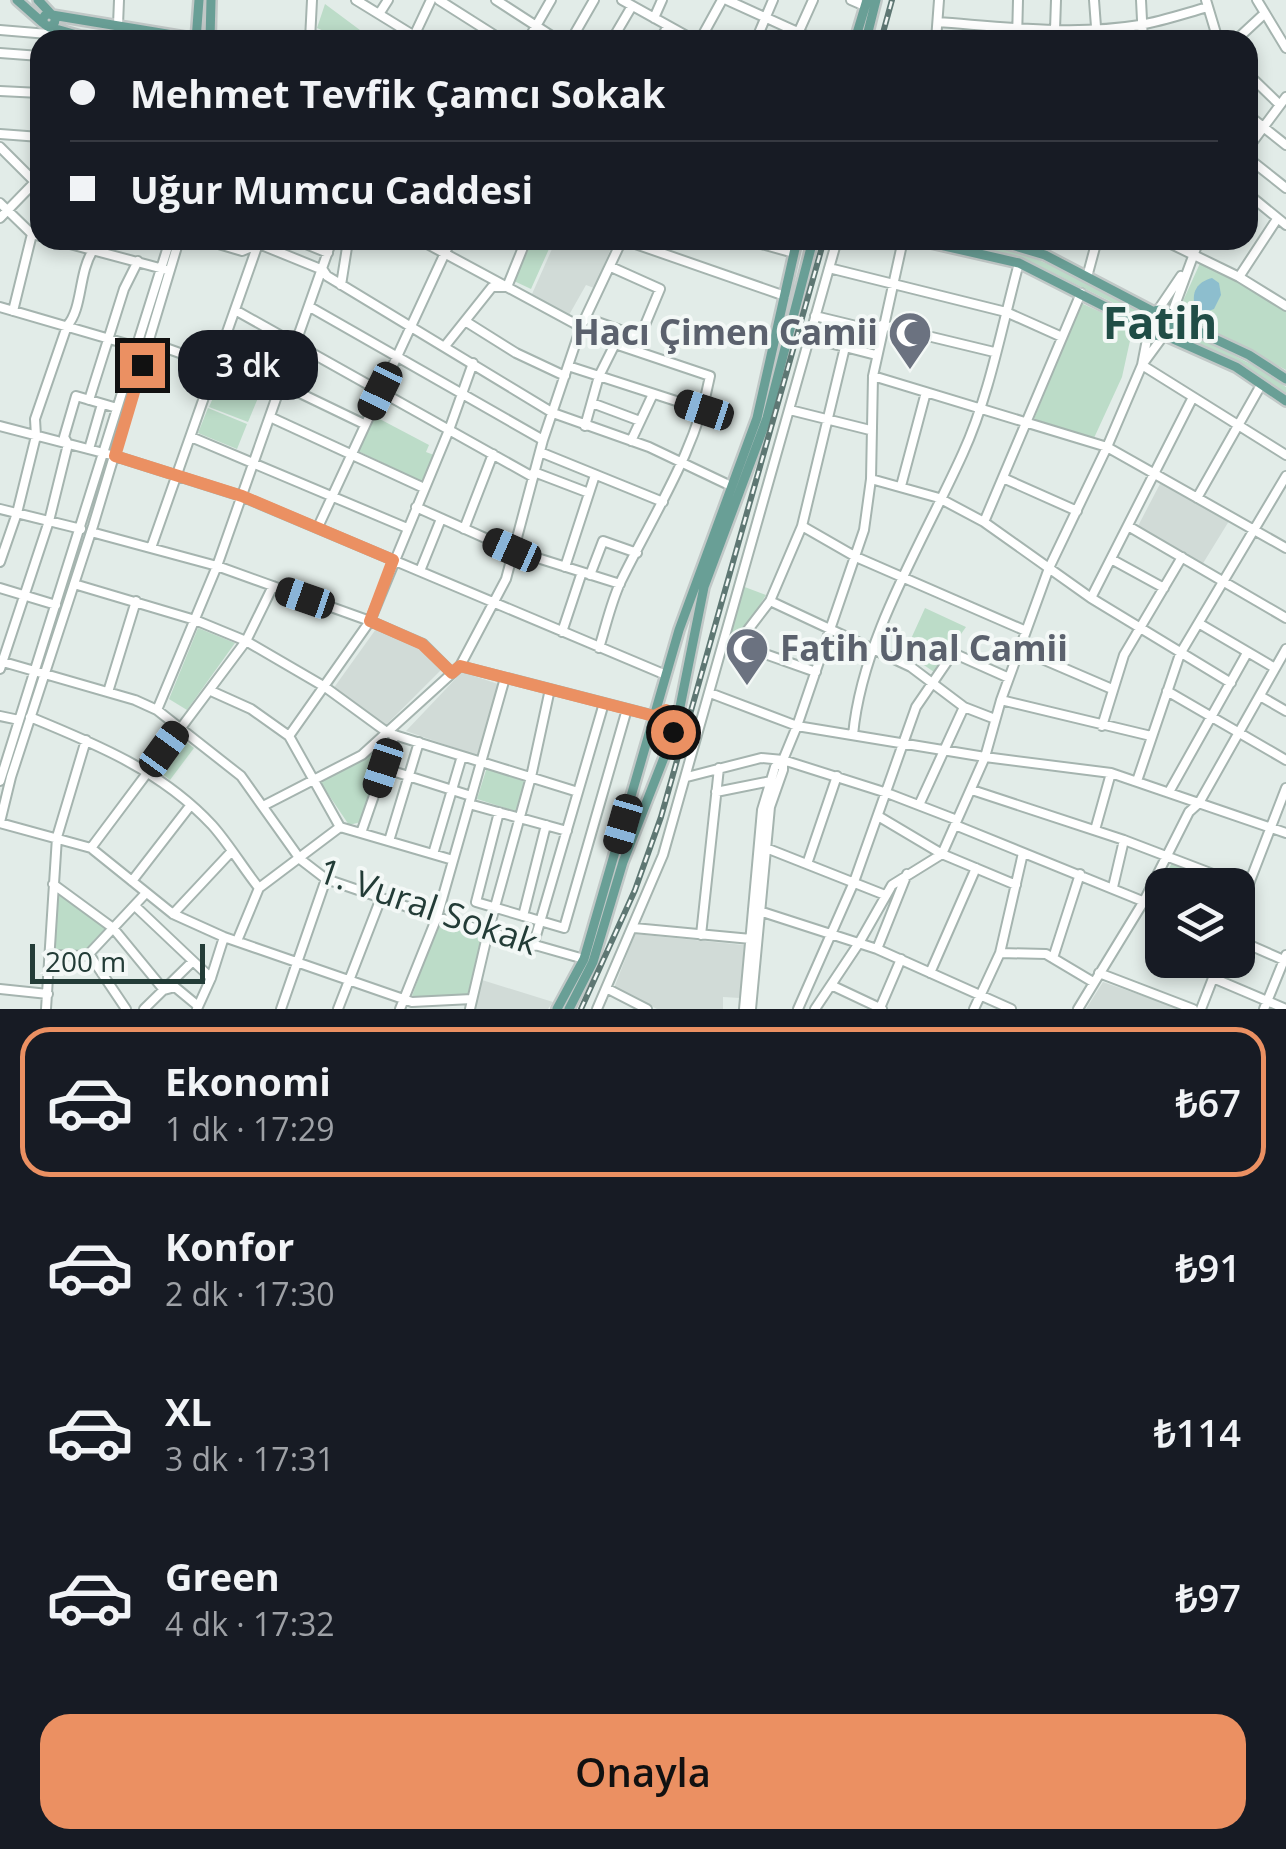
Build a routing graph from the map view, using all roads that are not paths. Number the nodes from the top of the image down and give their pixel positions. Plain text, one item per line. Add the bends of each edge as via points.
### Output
1 (17, 0) edge
2 (38, 0) edge
3 (119, 0) edge
4 (191, 0) edge
5 (199, 0) edge
6 (211, 0) edge
7 (312, 0) edge
8 (356, 0) edge
9 (388, 0) edge
10 (435, 0) edge
11 (496, 0) edge
12 (551, 0) edge
13 (594, 0) edge
14 (622, 0) edge
15 (662, 0) edge
16 (724, 0) edge
17 (773, 0) edge
18 (813, 0) edge
19 (852, 0) edge
20 (876, 0) edge
21 (939, 0) edge
22 (1018, 0) edge
23 (1056, 0) edge
24 (1094, 0) edge
25 (1141, 0) edge
26 (1256, 0) edge
27 (866, 3) edge
28 (1207, 4) edge
29 (632, 6) junction
30 (52, 14) junction
31 (379, 14) junction
32 (1264, 14) junction
33 (654, 18) junction
34 (766, 18) junction
35 (938, 22) junction
36 (118, 25) junction
37 (1144, 25) junction
38 (536, 26) junction
39 (668, 26) junction
40 (1018, 28) junction
41 (0, 30) edge
42 (46, 30) edge
43 (48, 30) edge
44 (146, 30) edge
45 (197, 30) edge
46 (210, 30) edge
47 (310, 30) edge
48 (403, 30) edge
49 (420, 30) edge
50 (485, 30) edge
51 (534, 30) edge
52 (542, 30) edge
53 (577, 30) edge
54 (618, 30) edge
55 (666, 30) edge
56 (676, 30) edge
57 (704, 30) edge
58 (761, 30) edge
59 (787, 30) edge
60 (800, 30) edge
61 (857, 30) edge
62 (868, 30) edge
63 (937, 30) edge
64 (1029, 30) edge
65 (1057, 30) edge
66 (1097, 30) edge
67 (1120, 30) edge
68 (1144, 30) edge
69 (1215, 30) edge
70 (1247, 30) edge
71 (30, 31) edge
72 (1286, 48) edge
73 (0, 53) edge
74 (30, 55) edge
75 (1258, 81) edge
76 (0, 91) edge
77 (30, 92) edge
78 (1283, 100) edge
79 (1258, 123) edge
80 (1263, 127) junction
81 (0, 134) edge
82 (1258, 134) edge
83 (30, 136) edge
84 (1286, 145) edge
85 (0, 147) edge
86 (1258, 166) edge
87 (30, 177) edge
88 (30, 188) edge
89 (1286, 188) edge
90 (1258, 202) edge
91 (0, 203) edge
92 (9, 212) junction
93 (0, 218) edge
94 (1278, 218) junction
95 (1286, 226) edge
96 (30, 230) edge
97 (1258, 248) edge
98 (32, 250) edge
99 (87, 250) edge
100 (100, 250) edge
101 (169, 250) edge
102 (176, 250) edge
103 (256, 250) edge
104 (277, 250) edge
105 (321, 250) edge
106 (330, 250) edge
107 (347, 250) edge
108 (439, 250) edge
109 (446, 250) edge
110 (522, 250) edge
111 (619, 250) edge
112 (652, 250) edge
113 (783, 250) edge
114 (795, 250) edge
115 (810, 250) edge
116 (834, 250) edge
117 (900, 250) edge
118 (962, 250) edge
119 (1033, 250) edge
120 (1094, 250) edge
121 (1184, 250) edge
122 (1194, 250) edge
123 (1257, 250) edge
124 (328, 253) junction
125 (445, 253) junction
126 (794, 253) junction
127 (1192, 254) junction
128 (138, 262) junction
129 (1019, 263) junction
130 (611, 268) junction
131 (829, 268) junction
132 (1186, 268) junction
133 (167, 270) junction
134 (323, 270) junction
135 (1087, 277) junction
136 (1239, 277) junction
137 (892, 282) junction
138 (341, 284) junction
139 (506, 287) junction
140 (1080, 293) junction
141 (785, 296) junction
142 (1285, 304) edge
143 (310, 307) junction
144 (0, 308) edge
145 (235, 310) junction
146 (14, 311) junction
147 (1156, 311) junction
148 (1006, 312) junction
149 (815, 316) junction
150 (1172, 318) junction
151 (465, 320) junction
152 (584, 323) junction
153 (67, 326) junction
154 (410, 326) junction
155 (881, 329) junction
156 (1149, 329) junction
157 (622, 330) junction
158 (1164, 335) junction
159 (108, 337) junction
160 (1062, 337) junction
161 (810, 338) junction
162 (149, 342) junction
163 (296, 344) junction
164 (615, 344) junction
165 (137, 346) junction
166 (445, 346) junction
167 (845, 347) junction
168 (994, 352) junction
169 (876, 355) junction
170 (395, 356) junction
171 (472, 363) junction
172 (1142, 365) junction
173 (216, 366) junction
174 (568, 366) junction
175 (565, 376) junction
176 (598, 376) junction
177 (873, 376) junction
178 (1286, 380) edge
179 (282, 384) junction
180 (1261, 385) junction
181 (380, 391) junction
182 (926, 392) junction
183 (462, 394) junction
184 (653, 394) junction
185 (1193, 397) junction
186 (89, 400) junction
187 (1286, 401) edge
188 (592, 403) junction
189 (102, 404) junction
190 (118, 408) junction
191 (979, 408) junction
192 (704, 410) junction
193 (790, 410) junction
194 (553, 413) junction
195 (270, 417) junction
196 (826, 420) junction
197 (640, 421) junction
198 (1026, 422) junction
199 (364, 424) junction
200 (1238, 425) junction
201 (0, 426) edge
202 (585, 426) junction
203 (449, 430) junction
204 (870, 430) junction
205 (36, 436) junction
206 (190, 436) junction
207 (543, 440) junction
208 (631, 440) junction
209 (68, 444) junction
210 (1107, 447) junction
211 (88, 449) junction
212 (540, 452) junction
213 (104, 453) junction
214 (350, 454) junction
215 (492, 454) junction
216 (1286, 454) edge
217 (115, 456) junction
218 (682, 462) junction
219 (253, 463) junction
220 (1154, 473) junction
221 (533, 474) junction
222 (594, 474) junction
223 (177, 476) junction
224 (1286, 476) edge
225 (1003, 478) junction
226 (871, 479) junction
227 (732, 486) junction
228 (900, 486) junction
229 (1283, 487) edge
230 (424, 488) junction
231 (589, 493) junction
232 (242, 496) junction
233 (330, 496) junction
234 (939, 498) junction
235 (1198, 498) junction
236 (663, 502) junction
237 (0, 508) edge
238 (416, 508) junction
239 (1077, 511) junction
240 (17, 513) junction
241 (441, 519) junction
242 (49, 521) junction
243 (984, 522) junction
244 (802, 526) junction
245 (1128, 526) junction
246 (318, 527) junction
247 (407, 528) junction
248 (80, 529) junction
249 (464, 529) junction
250 (1255, 530) junction
251 (91, 532) junction
252 (5, 534) edge
253 (151, 548) junction
254 (1286, 548) edge
255 (512, 550) junction
256 (637, 553) junction
257 (856, 557) junction
258 (1182, 557) junction
259 (1111, 559) junction
260 (393, 560) junction
261 (0, 562) edge
262 (217, 566) junction
263 (565, 567) junction
264 (1048, 568) junction
265 (420, 571) junction
266 (586, 574) junction
267 (905, 578) junction
268 (69, 582) junction
269 (1222, 582) junction
270 (620, 584) junction
271 (273, 586) junction
272 (0, 588) edge
273 (1164, 588) junction
274 (26, 595) junction
275 (1091, 598) junction
276 (136, 601) junction
277 (770, 601) junction
278 (494, 604) junction
279 (56, 605) junction
280 (1286, 618) edge
281 (195, 620) junction
282 (370, 621) junction
283 (1200, 624) junction
284 (831, 628) junction
285 (1140, 628) junction
286 (1026, 631) junction
287 (562, 632) junction
288 (725, 640) junction
289 (246, 641) junction
290 (737, 644) junction
291 (872, 646) junction
292 (599, 648) junction
293 (1019, 648) junction
294 (1286, 650) edge
295 (1248, 653) junction
296 (1180, 654) junction
297 (1, 664) edge
298 (460, 666) junction
299 (1275, 668) junction
300 (34, 672) junction
301 (816, 672) junction
302 (452, 673) junction
303 (44, 675) junction
304 (666, 675) junction
305 (506, 678) junction
306 (1008, 678) junction
307 (932, 681) junction
308 (1230, 683) junction
309 (325, 687) junction
310 (550, 689) junction
311 (1112, 689) junction
312 (211, 691) junction
313 (1167, 691) junction
314 (108, 692) junction
315 (710, 693) junction
316 (1260, 696) junction
317 (1001, 700) junction
318 (604, 703) junction
319 (964, 707) junction
320 (627, 708) junction
321 (157, 710) junction
322 (1286, 711) edge
323 (0, 716) edge
324 (1212, 717) junction
325 (30, 718) junction
326 (654, 719) junction
327 (676, 719) junction
328 (995, 719) junction
329 (19, 720) junction
330 (180, 726) junction
331 (797, 726) junction
332 (1102, 726) junction
333 (673, 732) junction
334 (1239, 733) junction
335 (392, 734) junction
336 (289, 736) junction
337 (852, 736) junction
338 (1151, 736) junction
339 (86, 740) junction
340 (418, 742) junction
341 (904, 744) junction
342 (944, 750) junction
343 (462, 756) junction
344 (985, 757) junction
345 (783, 760) junction
346 (1286, 760) edge
347 (481, 762) junction
348 (383, 768) junction
349 (718, 768) junction
350 (147, 772) junction
351 (1111, 773) junction
352 (408, 776) junction
353 (837, 776) junction
354 (531, 777) junction
355 (687, 777) junction
356 (314, 780) junction
357 (1137, 781) junction
358 (0, 782) edge
359 (771, 782) junction
360 (1286, 788) edge
361 (452, 790) junction
362 (972, 790) junction
363 (578, 792) junction
364 (716, 792) junction
365 (1169, 792) junction
366 (887, 793) junction
367 (470, 800) junction
368 (1199, 803) junction
369 (190, 806) junction
370 (263, 806) junction
371 (919, 806) junction
372 (499, 812) junction
373 (878, 816) junction
374 (520, 818) junction
375 (0, 822) edge
376 (956, 823) junction
377 (546, 825) junction
378 (340, 827) junction
379 (1270, 827) junction
380 (567, 830) junction
381 (1094, 830) junction
382 (1286, 832) edge
383 (361, 833) junction
384 (57, 837) junction
385 (1124, 840) junction
386 (389, 841) junction
387 (91, 848) junction
388 (766, 848) junction
389 (232, 852) junction
390 (1023, 853) junction
391 (433, 854) junction
392 (942, 854) junction
393 (1168, 856) junction
394 (300, 859) junction
395 (453, 860) junction
396 (808, 864) junction
397 (976, 868) junction
398 (1199, 868) edge
399 (1254, 868) edge
400 (908, 874) junction
401 (1080, 874) junction
402 (326, 879) junction
403 (132, 881) junction
404 (854, 882) junction
405 (53, 884) junction
406 (1016, 885) junction
407 (1112, 887) junction
408 (259, 888) junction
409 (146, 894) junction
410 (885, 894) junction
411 (381, 898) junction
412 (1144, 901) junction
413 (135, 906) junction
414 (494, 907) junction
415 (756, 910) junction
416 (173, 914) junction
417 (524, 916) junction
418 (437, 917) junction
419 (541, 921) junction
420 (112, 928) junction
421 (634, 928) junction
422 (488, 932) junction
423 (831, 933) junction
424 (700, 935) junction
425 (224, 937) junction
426 (750, 940) junction
427 (237, 941) junction
428 (859, 943) junction
429 (534, 946) junction
430 (1255, 947) edge
431 (877, 949) junction
432 (1000, 953) junction
433 (89, 954) junction
434 (48, 955) junction
435 (1053, 958) junction
436 (901, 959) junction
437 (1285, 959) edge
438 (584, 960) junction
439 (193, 961) junction
440 (298, 962) junction
441 (930, 973) junction
442 (211, 978) junction
443 (1096, 978) junction
444 (1214, 978) joint
445 (349, 980) junction
446 (831, 984) junction
447 (0, 989) edge
448 (608, 989) junction
449 (164, 990) junction
450 (48, 994) junction
451 (980, 996) junction
452 (402, 1004) edge
453 (471, 1004) edge
454 (1266, 1005) edge
455 (197, 1008) edge
456 (881, 1008) edge
457 (46, 1009) edge
458 (126, 1009) edge
459 (144, 1009) edge
460 (281, 1009) edge
461 (338, 1009) edge
462 (557, 1009) edge
463 (569, 1009) edge
464 (597, 1009) edge
465 (647, 1009) edge
466 (748, 1009) edge
467 (798, 1009) edge
468 (815, 1009) edge
469 (974, 1009) edge
470 (1011, 1009) edge
471 (1078, 1009) edge
472 (1193, 1009) edge
473 (1201, 1009) edge
474 (1286, 1009) edge

1 - 42 main road
2 - 30 main road
3 - 36 street
4 - 5 street
5 - 45 main road
6 - 46 main road
7 - 47 street
8 - 31 street
9 - 31 street
10 - 49 street
10 - 50 street
11 - 38 street
12 - 38 street
13 - 53 street
14 - 29 street
15 - 33 street
16 - 34 street
16 - 57 street
17 - 34 street
18 - 60 street
19 - 27 street
20 - 62 main road
21 - 35 street
22 - 40 street
23 - 65 street
24 - 66 street
25 - 37 street
26 - 32 street
27 - 61 main road
28 - 37 street
28 - 69 street
29 - 33 street
29 - 54 street
30 - 36 main road
30 - 43 main road via 56,22
31 - 48 street
32 - 70 street
32 - 72 street
33 - 39 street
34 - 58 street
34 - 59 street
35 - 40 street
35 - 63 street
36 - 44 main road
37 - 67 street
37 - 68 street
38 - 51 street
38 - 52 street
39 - 55 street
39 - 56 street
40 - 64 street
41 - 71 street
73 - 74 street
75 - 78 street
76 - 77 street
78 - 80 street
79 - 80 street
80 - 82 street
80 - 84 street
81 - 83 street
85 - 87 street
86 - 89 street
88 - 92 street
90 - 94 street
91 - 92 street
92 - 93 street
92 - 96 street
94 - 95 street
94 - 97 street
98 - 146 street
99 - 153 street via 75,317
100 - 128 street
101 - 133 street
102 - 133 street
103 - 145 street
104 - 134 street
105 - 124 street
106 - 124 street
107 - 138 street
108 - 125 street
109 - 125 street
110 - 139 street
111 - 130 street
112 - 141 street
113 - 126 street
114 - 126 main road
115 - 327 main road via 767,418 704,587
116 - 131 street
117 - 137 street
118 - 129 main road
119 - 135 main road
120 - 135 street
121 - 127 street
122 - 127 street
123 - 136 street
124 - 134 street
125 - 139 street
125 - 154 street
126 - 141 main road
127 - 132 street
127 - 136 street
128 - 133 street
128 - 159 street
129 - 140 main road
129 - 148 street
130 - 152 street
130 - 157 street via 660,289 640,337
131 - 137 street
131 - 149 street
132 - 147 street
132 - 150 street
133 - 162 street
133 - 165 street
134 - 138 street
134 - 143 street
135 - 147 main road
136 - 142 street
137 - 148 street
137 - 155 street
138 - 154 street
139 - 151 street via 492,287
139 - 152 street
140 - 156 main road
140 - 160 street
141 - 227 main road via 757,418
143 - 163 street
143 - 170 street
144 - 146 street
145 - 163 street
145 - 173 street
146 - 153 street
147 - 150 main road
147 - 156 main road
148 - 160 street
148 - 168 street
149 - 155 street
149 - 161 street
150 - 158 main road
150 - 178 main road
151 - 166 street
151 - 175 street
152 - 157 street
152 - 174 street
153 - 159 street
153 - 205 street via 35,419
154 - 166 street
154 - 170 street
155 - 168 street
155 - 169 street
156 - 158 main road
156 - 172 street
157 - 164 street
158 - 172 street
158 - 180 main road
159 - 165 street
159 - 186 street
160 - 198 street
161 - 167 street
161 - 193 street
162 - 173 street
162 - 217 street
163 - 179 street
163 - 181 street
164 - 176 street
164 - 192 street via 710,376
165 - 190 street
166 - 171 street
167 - 169 street
167 - 196 street
168 - 191 street
169 - 177 street
170 - 181 street
170 - 183 street
171 - 183 street
171 - 194 street
172 - 185 street
172 - 210 street
173 - 206 street
174 - 175 street
174 - 176 street
175 - 194 street
176 - 184 street
176 - 188 street
177 - 182 street
177 - 204 street
179 - 195 street
179 - 199 street
180 - 187 main road
180 - 200 street
181 - 199 street
181 - 203 street
182 - 191 street
182 - 228 street
183 - 203 street
183 - 207 street
184 - 192 street
184 - 197 street
185 - 200 street
185 - 220 street
186 - 189 street
186 - 209 street via 76,396 64,437
188 - 197 street
188 - 202 street
189 - 190 street
189 - 211 street
190 - 213 street
191 - 198 street
191 - 234 street
192 - 218 street
193 - 196 street
193 - 288 street
194 - 202 street
194 - 207 street
195 - 214 street
195 - 219 street
196 - 204 street
196 - 244 street
197 - 208 street
198 - 210 street
198 - 225 street
199 - 214 street
200 - 216 street
200 - 235 street
201 - 205 street
202 - 208 street
203 - 215 street
203 - 230 street
204 - 226 street
205 - 209 street
205 - 240 street
206 - 219 street
206 - 223 street
207 - 212 street
208 - 218 street
209 - 211 street
209 - 242 street
210 - 220 street
210 - 239 street
211 - 213 street
212 - 221 street
212 - 222 street
213 - 217 street
213 - 248 street
214 - 230 street
214 - 233 street
215 - 221 street
215 - 249 street
217 - 223 street
217 - 251 street
218 - 227 street
218 - 236 street
219 - 232 street
219 - 233 street
220 - 235 street
220 - 245 street
221 - 231 street
221 - 255 street
222 - 231 street
222 - 236 street
223 - 232 street
223 - 253 street
224 - 229 street
225 - 239 street
225 - 243 street
226 - 228 street
226 - 257 street
227 - 304 main road
228 - 234 street
229 - 250 street
230 - 238 street
231 - 263 street
232 - 246 street
232 - 262 street
233 - 246 street
233 - 247 street
234 - 243 street
234 - 267 street
235 - 250 street
236 - 256 street
237 - 240 street
238 - 241 street
238 - 247 street
239 - 264 street
240 - 242 street
240 - 252 street
241 - 249 street
241 - 265 street
242 - 248 street
242 - 274 street
243 - 264 street
244 - 257 street
244 - 277 street
245 - 258 street
245 - 259 street
246 - 260 street
247 - 260 street
248 - 268 street
249 - 255 street
250 - 254 street
250 - 269 street
251 - 253 street
251 - 268 street
252 - 261 street
253 - 262 street
255 - 263 street
255 - 278 street
256 - 266 street via 602,541
256 - 270 street
257 - 267 street
257 - 284 street
258 - 269 street
258 - 273 street
259 - 273 street
259 - 275 street
260 - 265 street
260 - 282 street
262 - 271 street
262 - 281 street
263 - 266 street
264 - 275 street
264 - 286 street
265 - 278 street
266 - 270 street
266 - 287 street
267 - 286 street
267 - 291 street
268 - 276 street
268 - 279 street
268 - 303 street
269 - 280 street
269 - 283 street
270 - 292 street
271 - 282 street
271 - 289 street
272 - 274 street
273 - 285 street
274 - 279 street
274 - 297 street
275 - 285 street
276 - 281 street
276 - 314 street
277 - 284 street
277 - 290 street
278 - 287 street
278 - 298 street
279 - 300 street
281 - 289 street
281 - 321 street
282 - 302 street via 422,644
282 - 309 street
283 - 295 street
283 - 296 street
284 - 291 street
284 - 301 street
285 - 296 street
285 - 311 street
286 - 293 street
287 - 292 street
288 - 290 street
288 - 315 street
289 - 309 street
289 - 312 street
290 - 301 street
291 - 307 street
291 - 337 street
292 - 304 street
293 - 306 street
293 - 311 street
294 - 299 street
295 - 299 street
295 - 308 street
296 - 308 street
296 - 313 street
297 - 300 street, 1. Vural Sokak
298 - 302 street
298 - 305 street
299 - 316 street
300 - 303 street, 1. Vural Sokak
300 - 329 street
301 - 331 street
302 - 335 street
303 - 314 street, 1. Vural Sokak
303 - 325 street
304 - 326 main road
305 - 310 street
305 - 347 street
306 - 307 street via 953,652
306 - 317 street
307 - 319 street
307 - 341 street
308 - 324 street
309 - 335 street
309 - 336 street
310 - 318 street
310 - 354 street
311 - 332 street
312 - 330 street
312 - 336 street
313 - 324 street
313 - 338 street
314 - 321 street, 1. Vural Sokak
315 - 331 street
315 - 355 street
316 - 322 street
316 - 334 street
317 - 328 street
317 - 332 street
318 - 320 street
318 - 363 street
319 - 328 street
319 - 342 street
320 - 326 street
320 - 419 street via 564,928
321 - 330 street, 1. Vural Sokak
323 - 329 street
324 - 334 street
324 - 365 street
325 - 339 street
325 - 375 street
326 - 327 main road via 666,710
326 - 333 main road via 660,733
326 - 438 main road
327 - 333 main road
328 - 344 street
329 - 358 street
330 - 350 street
330 - 370 street, 1. Vural Sokak via 228,763
331 - 337 street
331 - 345 street
332 - 338 street
333 - 463 main road via 593,962
334 - 346 street
334 - 368 street
335 - 340 street
335 - 348 street
335 - 356 street
336 - 356 street
337 - 341 street
338 - 357 street
339 - 350 street
339 - 384 street
340 - 343 street
340 - 352 street
341 - 342 street
341 - 366 street
342 - 344 street
342 - 371 street
343 - 347 street
343 - 361 street
344 - 351 street
344 - 362 street
345 - 349 street
345 - 353 street
345 - 359 street
345 - 388 street
347 - 354 street
347 - 367 street
348 - 352 street
348 - 383 street
349 - 355 street
349 - 364 street
350 - 369 street
350 - 387 street
351 - 357 street
351 - 381 street
352 - 361 street
352 - 386 street
353 - 366 street
353 - 396 street
354 - 363 street
354 - 374 street
355 - 421 street
356 - 370 street
356 - 378 street
357 - 365 street
359 - 364 street
359 - 415 street via 762,810
360 - 379 street
361 - 367 street
361 - 391 street
362 - 376 street
362 - 381 street
363 - 380 street
364 - 424 street
365 - 368 street
366 - 371 street
366 - 373 street
367 - 372 street
367 - 395 street
368 - 379 street
368 - 393 street
369 - 389 street
369 - 403 street
370 - 394 street, 1. Vural Sokak
371 - 376 street
372 - 374 street
372 - 414 street via 476,902
373 - 392 street
373 - 404 street
374 - 377 street
374 - 414 street
375 - 384 street
376 - 390 street
376 - 392 street
377 - 380 street
377 - 417 street
378 - 383 street
378 - 394 street
379 - 382 street
379 - 399 street
380 - 419 street
381 - 385 street
383 - 386 street
384 - 387 street
384 - 405 street
385 - 393 street
385 - 407 street
386 - 391 street
387 - 403 street
388 - 396 street
388 - 415 street
389 - 408 street
389 - 416 street
390 - 401 street
390 - 406 street
391 - 395 street
392 - 397 street
392 - 400 street
393 - 398 street
393 - 412 street
394 - 402 street, 1. Vural Sokak
394 - 408 street
395 - 418 street
396 - 404 street
397 - 406 street
397 - 441 street
400 - 410 street
400 - 431 street
401 - 407 street
401 - 435 street
402 - 411 street, 1. Vural Sokak
402 - 440 street
403 - 409 street
404 - 410 street
404 - 423 street
405 - 420 street
405 - 434 street
406 - 432 street
407 - 412 street
408 - 427 street
409 - 413 street
409 - 416 street
410 - 428 street
411 - 418 street, 1. Vural Sokak
411 - 445 street
412 - 443 street
413 - 420 street
413 - 439 street
414 - 417 street
414 - 422 street
415 - 423 street
415 - 426 street
415 - 466 street
416 - 425 street
417 - 419 street
418 - 422 street, 1. Vural Sokak
418 - 452 street
419 - 429 street
420 - 433 street
420 - 449 street
421 - 424 street
421 - 448 street
422 - 429 street, 1. Vural Sokak
422 - 453 street
423 - 428 street
423 - 467 street
424 - 426 street
425 - 427 street
425 - 442 street
426 - 466 street
427 - 440 street
428 - 431 street
428 - 446 street
429 - 438 street, 1. Vural Sokak
430 - 437 street
431 - 436 street
432 - 435 street
432 - 451 street
433 - 434 street
433 - 458 street
434 - 450 street
435 - 443 street
436 - 441 street
436 - 456 street
437 - 454 street
438 - 462 main road
439 - 442 street
439 - 449 street
440 - 445 street
440 - 460 street
441 - 451 street
442 - 455 street
443 - 471 street
443 - 472 street
444 - 454 street
444 - 473 street
445 - 452 street
445 - 461 street
446 - 456 street
446 - 468 street
447 - 450 street
448 - 464 street
448 - 465 street
449 - 455 street via 175,987
449 - 459 street
450 - 457 street
451 - 469 street
451 - 470 street
452 - 453 street
454 - 474 street

